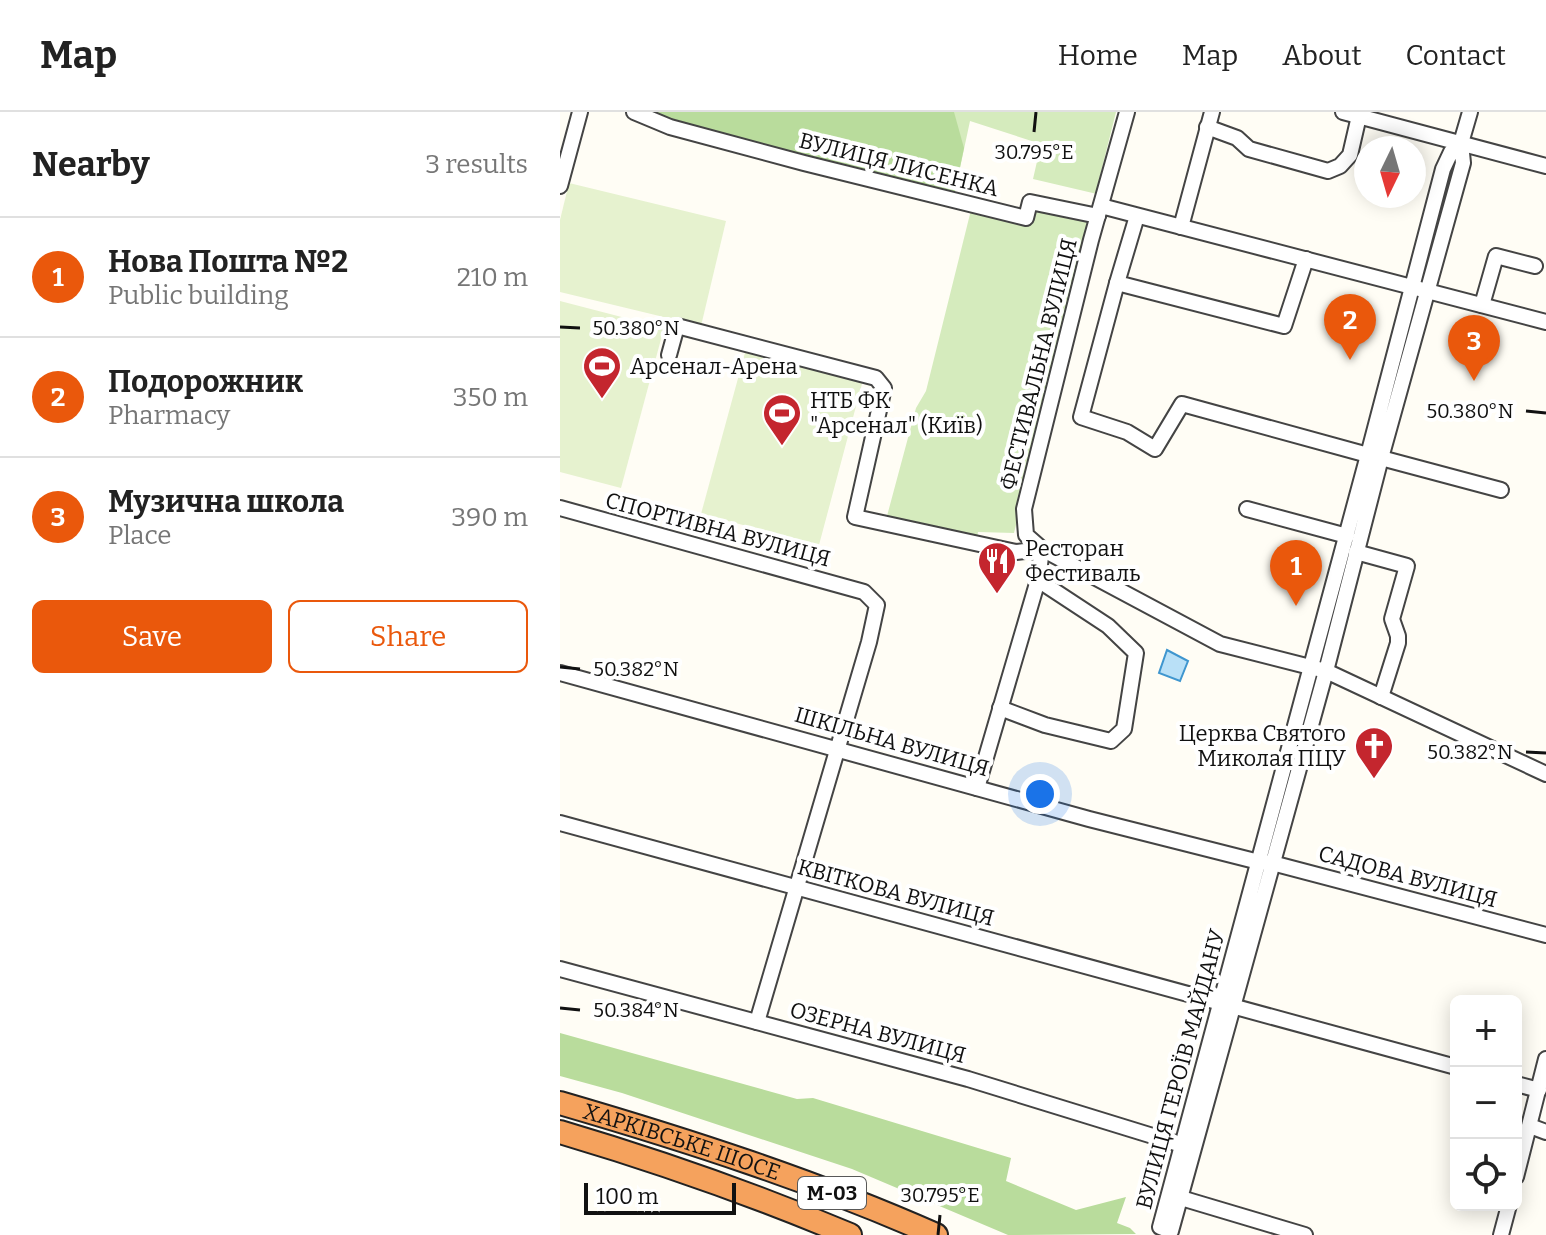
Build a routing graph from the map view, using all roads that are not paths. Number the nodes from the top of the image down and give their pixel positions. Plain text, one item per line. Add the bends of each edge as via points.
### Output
1 (580, 112) edge
2 (634, 112) edge
3 (1127, 112) edge
4 (1212, 112) edge
5 (1343, 112) edge
6 (1470, 112) edge
7 (1359, 116) junction
8 (1207, 127) junction
9 (1461, 143) junction
10 (565, 146) edge
11 (1546, 166) edge
12 (560, 186) edge
13 (1100, 211) junction
14 (1137, 216) junction
15 (1181, 227) junction
16 (1306, 259) junction
17 (1535, 266) dead end
18 (1117, 283) junction
19 (1420, 289) junction
20 (1482, 305) junction
21 (1546, 322) edge
22 (669, 355) dead end
23 (1375, 456) junction
24 (1501, 490) dead end
25 (560, 508) edge
26 (1247, 509) dead end
27 (1347, 536) junction
28 (1042, 549) junction
29 (1356, 552) junction
30 (1038, 580) junction
31 (1319, 668) junction
32 (560, 673) edge
33 (1381, 697) junction
34 (1000, 708) junction
35 (837, 748) junction
36 (1546, 774) edge
37 (977, 788) junction
38 (560, 823) edge
39 (1265, 862) junction
40 (796, 888) junction
41 (1546, 935) edge
42 (560, 969) edge
43 (1226, 1004) junction
44 (757, 1022) junction
45 (1546, 1059) edge
46 (1450, 1065) edge
47 (1522, 1086) edge
48 (1539, 1090) junction
49 (560, 1103) edge
50 (1530, 1126) junction
51 (560, 1132) edge
52 (1546, 1132) edge
53 (1182, 1145) junction
54 (1522, 1155) edge
55 (1181, 1198) junction
56 (1507, 1211) edge
57 (850, 1235) edge
58 (936, 1235) edge
59 (1305, 1235) edge
60 (1501, 1235) edge

1 - 10 street
2 - 13 street, ВУЛИЦЯ ЛИСЕНКА via 684,131 1026,218 1030,202
3 - 13 street, ФЕСТИВАЛЬНА ВУЛИЦЯ
4 - 8 street
5 - 7 street
6 - 9 street, ВУЛИЦЯ ГЕРОЇВ МАЙДАНУ
7 - 8 street via 1350,155 1328,171 1249,149 1237,138
7 - 9 street
8 - 15 street
9 - 11 street
9 - 19 street, ВУЛИЦЯ ГЕРОЇВ МАЙДАНУ via 1463,163
10 - 12 street
13 - 14 street, ВУЛИЦЯ ЛИСЕНКА
13 - 28 street, ФЕСТИВАЛЬНА ВУЛИЦЯ via 1024,509 1026,535
14 - 15 street, ВУЛИЦЯ ЛИСЕНКА
14 - 18 street
15 - 16 street, ВУЛИЦЯ ЛИСЕНКА
16 - 18 street via 1284,326
16 - 19 street, ВУЛИЦЯ ЛИСЕНКА
17 - 20 street via 1496,256
18 - 23 street via 1081,417 1127,432 1155,449 1182,404
19 - 20 street, ВУЛИЦЯ ЛИСЕНКА
19 - 23 street, ВУЛИЦЯ ГЕРОЇВ МАЙДАНУ
20 - 21 street, ВУЛИЦЯ ЛИСЕНКА
22 - 28 street via 677,326 876,378 884,388 855,517 1016,552
23 - 24 street
23 - 27 street, ВУЛИЦЯ ГЕРОЇВ МАЙДАНУ
23 - 29 street, ВУЛИЦЯ ГЕРОЇВ МАЙДАНУ
25 - 35 street, СПОРТИВНА ВУЛИЦЯ via 864,592 877,605
26 - 27 street
27 - 31 street, ВУЛИЦЯ ГЕРОЇВ МАЙДАНУ
28 - 30 street
28 - 31 street via 1220,644
29 - 31 street, ВУЛИЦЯ ГЕРОЇВ МАЙДАНУ
29 - 33 street via 1407,566 1392,619 1398,643
30 - 34 street
30 - 34 street via 1108,626 1136,653 1124,729 1111,741
31 - 33 street
31 - 39 street, ВУЛИЦЯ ГЕРОЇВ МАЙДАНУ
32 - 35 street, ШКІЛЬНА ВУЛИЦЯ
33 - 36 street
34 - 37 street
35 - 37 street, ШКІЛЬНА ВУЛИЦЯ
35 - 40 street
37 - 39 street, ШКІЛЬНА ВУЛИЦЯ
38 - 40 street, КВІТКОВА ВУЛИЦЯ
39 - 41 street, САДОВА ВУЛИЦЯ
39 - 43 street, ВУЛИЦЯ ГЕРОЇВ МАЙДАНУ
40 - 43 street, КВІТКОВА ВУЛИЦЯ
40 - 44 street
42 - 44 street, ОЗЕРНА ВУЛИЦЯ
43 - 46 street, КВІТКОВА ВУЛИЦЯ
43 - 53 street, ВУЛИЦЯ ГЕРОЇВ МАЙДАНУ
43 - 55 street, ВУЛИЦЯ ГЕРОЇВ МАЙДАНУ
44 - 53 street, ОЗЕРНА ВУЛИЦЯ
45 - 48 street
47 - 48 street
48 - 50 street
49 - 58 highway, ХАРКІВСЬКЕ ШОСЕ / М-03 via 737,1158
50 - 52 street
50 - 54 street
51 - 57 highway, ХАРКІВСЬКЕ ШОСЕ / М-03 via 733,1188
53 - 55 street, ВУЛИЦЯ ГЕРОЇВ МАЙДАНУ via 1160,1227 1171,1231
55 - 59 street
56 - 60 street

